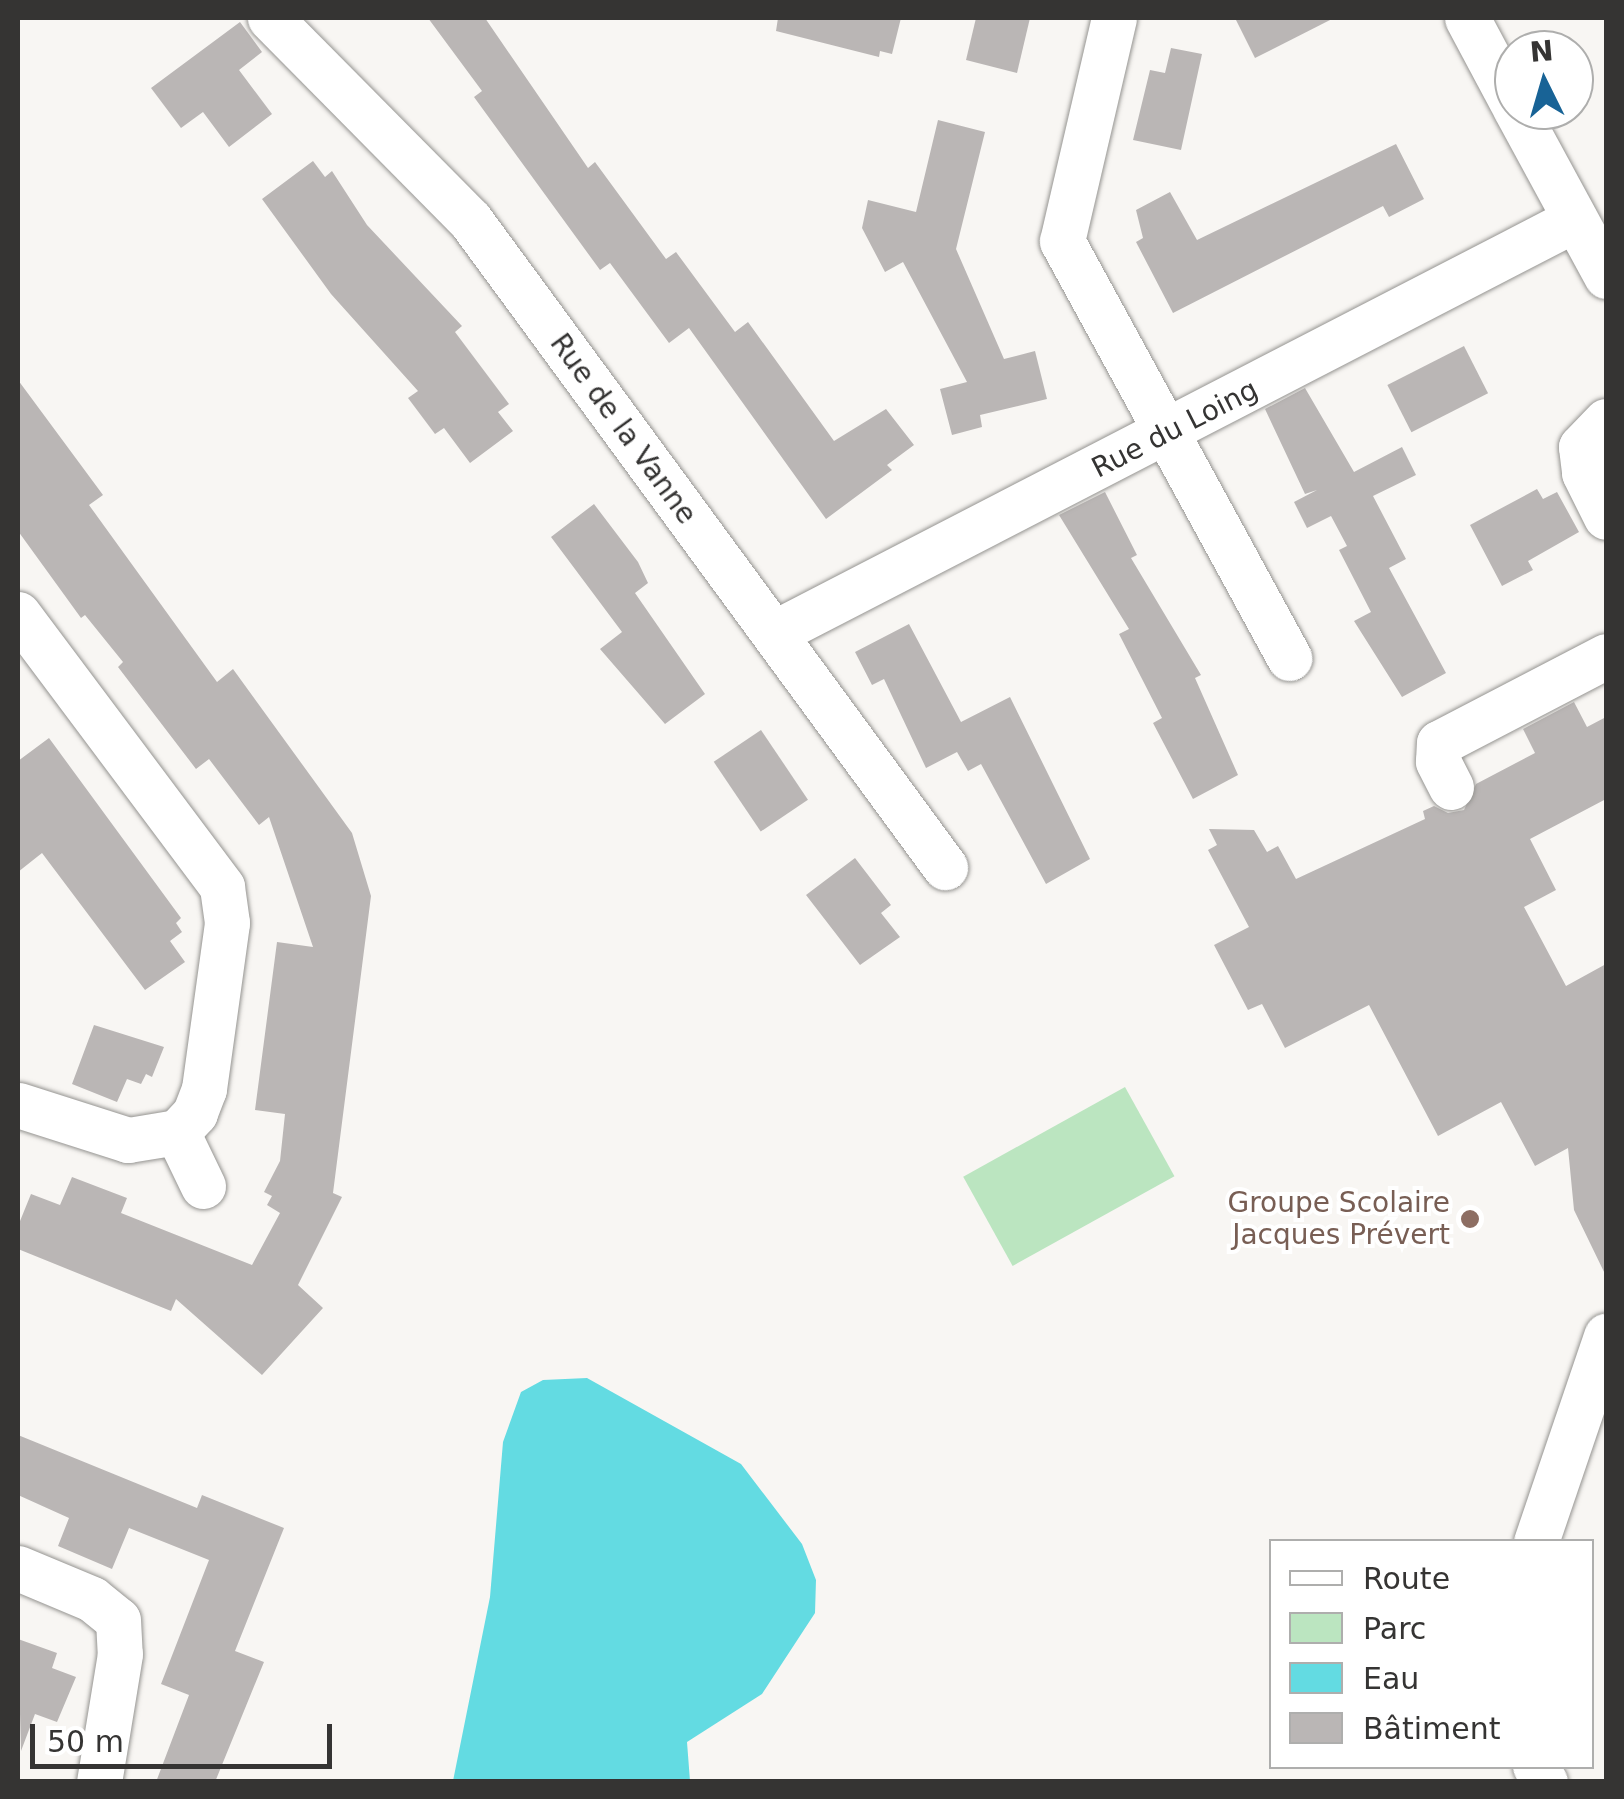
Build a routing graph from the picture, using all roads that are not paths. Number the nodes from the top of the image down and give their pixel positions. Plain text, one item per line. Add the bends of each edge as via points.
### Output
1 (270, 18) edge
2 (1114, 18) edge
3 (1467, 18) edge
4 (1494, 69) edge
5 (1527, 130) edge
6 (1574, 220) junction
7 (1606, 276) edge
8 (1606, 421) edge
9 (1166, 434) junction
10 (1606, 517) edge
11 (18, 614) edge
12 (774, 633) junction
13 (1606, 656) edge
14 (1289, 658) dead end
15 (1451, 787) dead end
16 (945, 866) dead end
17 (18, 1105) edge
18 (176, 1132) junction
19 (203, 1186) dead end
20 (1606, 1336) edge
21 (1537, 1539) edge
22 (18, 1568) edge
23 (99, 1782) edge

1 - 12 street, Rue de la Vanne via 470,220
2 - 9 street via 1062,241
3 - 4 street
5 - 6 street
6 - 7 street
6 - 9 street, Rue du Loing
8 - 10 street via 1581,447 1584,473
9 - 12 street, Rue du Loing
9 - 14 street
11 - 18 street via 222,887 227,923 204,1089 195,1113
12 - 16 street, Rue de la Vanne
13 - 15 street via 1439,743 1438,761
17 - 18 street via 128,1140
18 - 19 street
20 - 21 street
22 - 23 street via 92,1599 118,1620 120,1654

